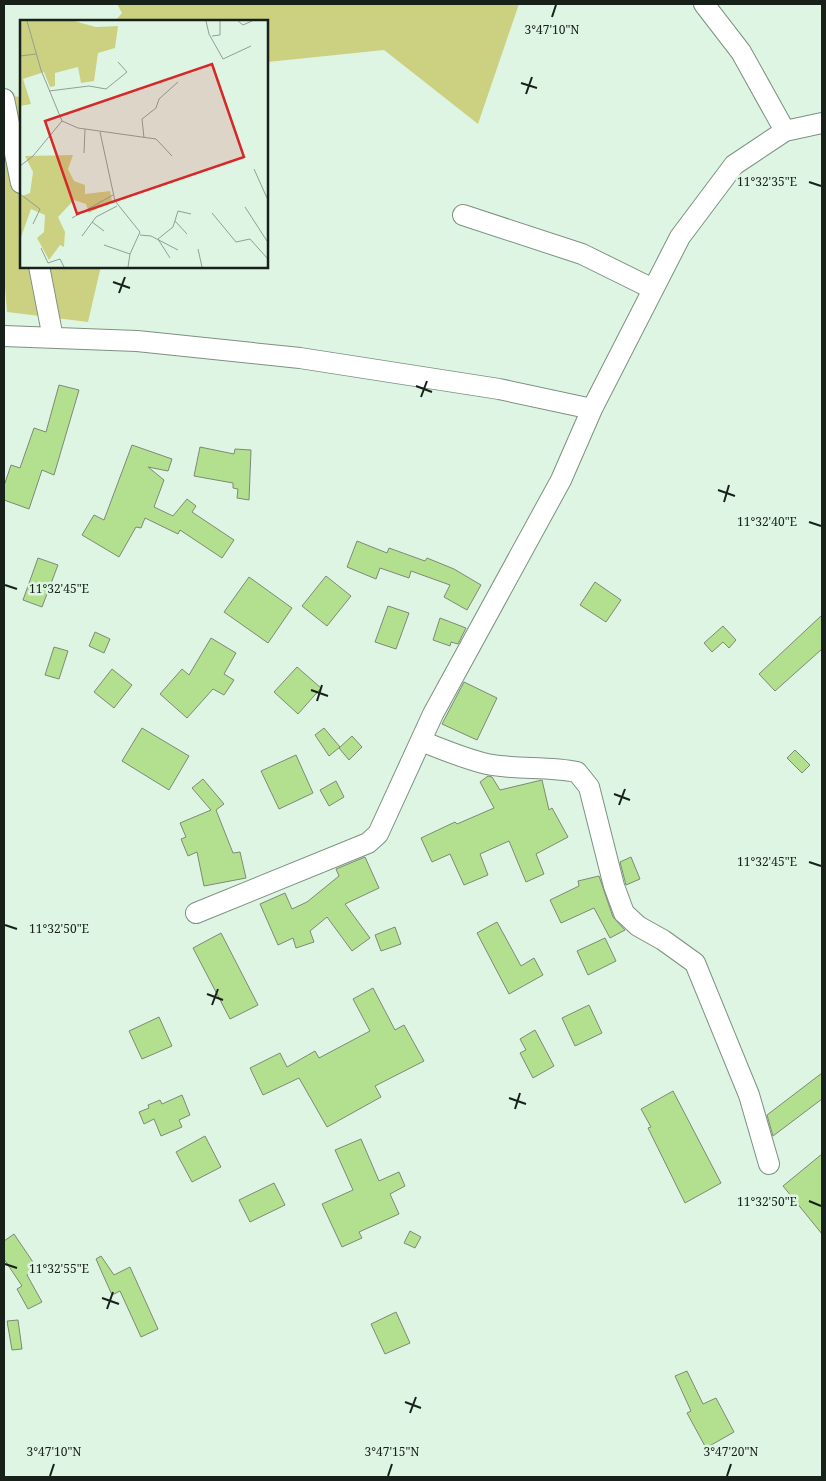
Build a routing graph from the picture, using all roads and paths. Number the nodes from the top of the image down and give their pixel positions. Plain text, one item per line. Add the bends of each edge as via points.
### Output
1 (704, 4) edge
2 (4, 99) edge
3 (822, 123) edge
4 (786, 131) junction
5 (20, 178) edge
6 (463, 215) dead end
7 (39, 268) edge
8 (653, 289) junction
9 (4, 336) edge
10 (53, 338) junction
11 (592, 409) junction
12 (421, 741) junction
13 (196, 914) dead end
14 (769, 1164) dead end

1 - 4 street via 741,52
2 - 5 street
3 - 4 street
4 - 8 street via 734,165 680,237
6 - 8 street via 582,254
7 - 10 street
8 - 11 street
9 - 10 street
10 - 11 street via 137,341 300,358 499,389
11 - 12 street via 561,480
12 - 13 street via 389,813 378,834 368,843
12 - 14 street via 487,764 577,772 589,787 624,914 695,964 749,1095

